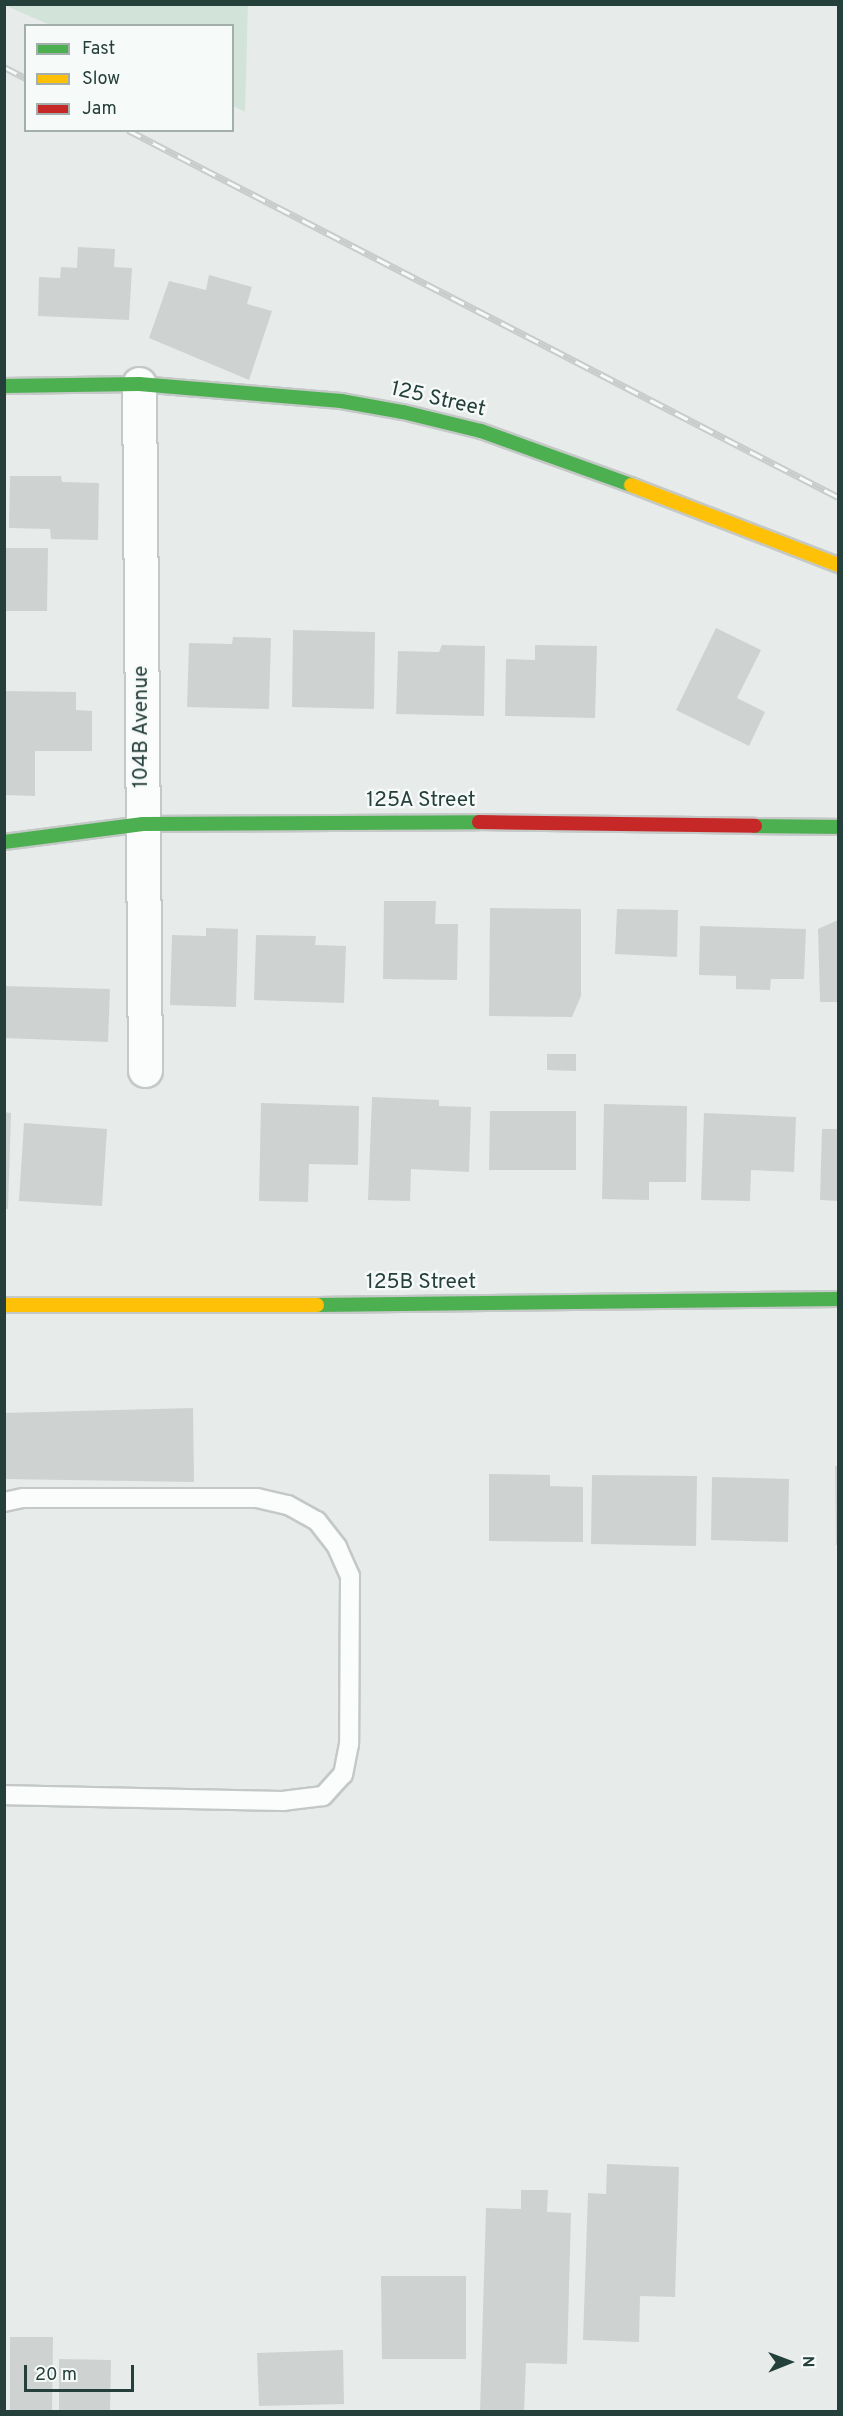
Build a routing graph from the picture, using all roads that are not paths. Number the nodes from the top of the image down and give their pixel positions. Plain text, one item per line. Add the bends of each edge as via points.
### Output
1 (139, 384) junction
2 (4, 386) edge
3 (838, 565) edge
4 (143, 824) junction
5 (838, 827) edge
6 (4, 842) edge
7 (145, 1070) dead end
8 (838, 1299) edge
9 (4, 1305) edge
10 (4, 1502) edge
11 (4, 1795) edge

1 - 2 street, 125 Street
1 - 3 street, 125 Street via 341,401 442,420 655,492
1 - 4 street, 104B Avenue
4 - 5 street, 125A Street via 460,822
4 - 6 street, 125A Street
4 - 7 street, 104B Avenue
8 - 9 street, 125B Street via 434,1305
10 - 11 lane via 23,1498 257,1498 288,1505 317,1521 338,1547 350,1576 350,1744 343,1774 323,1796 284,1801

